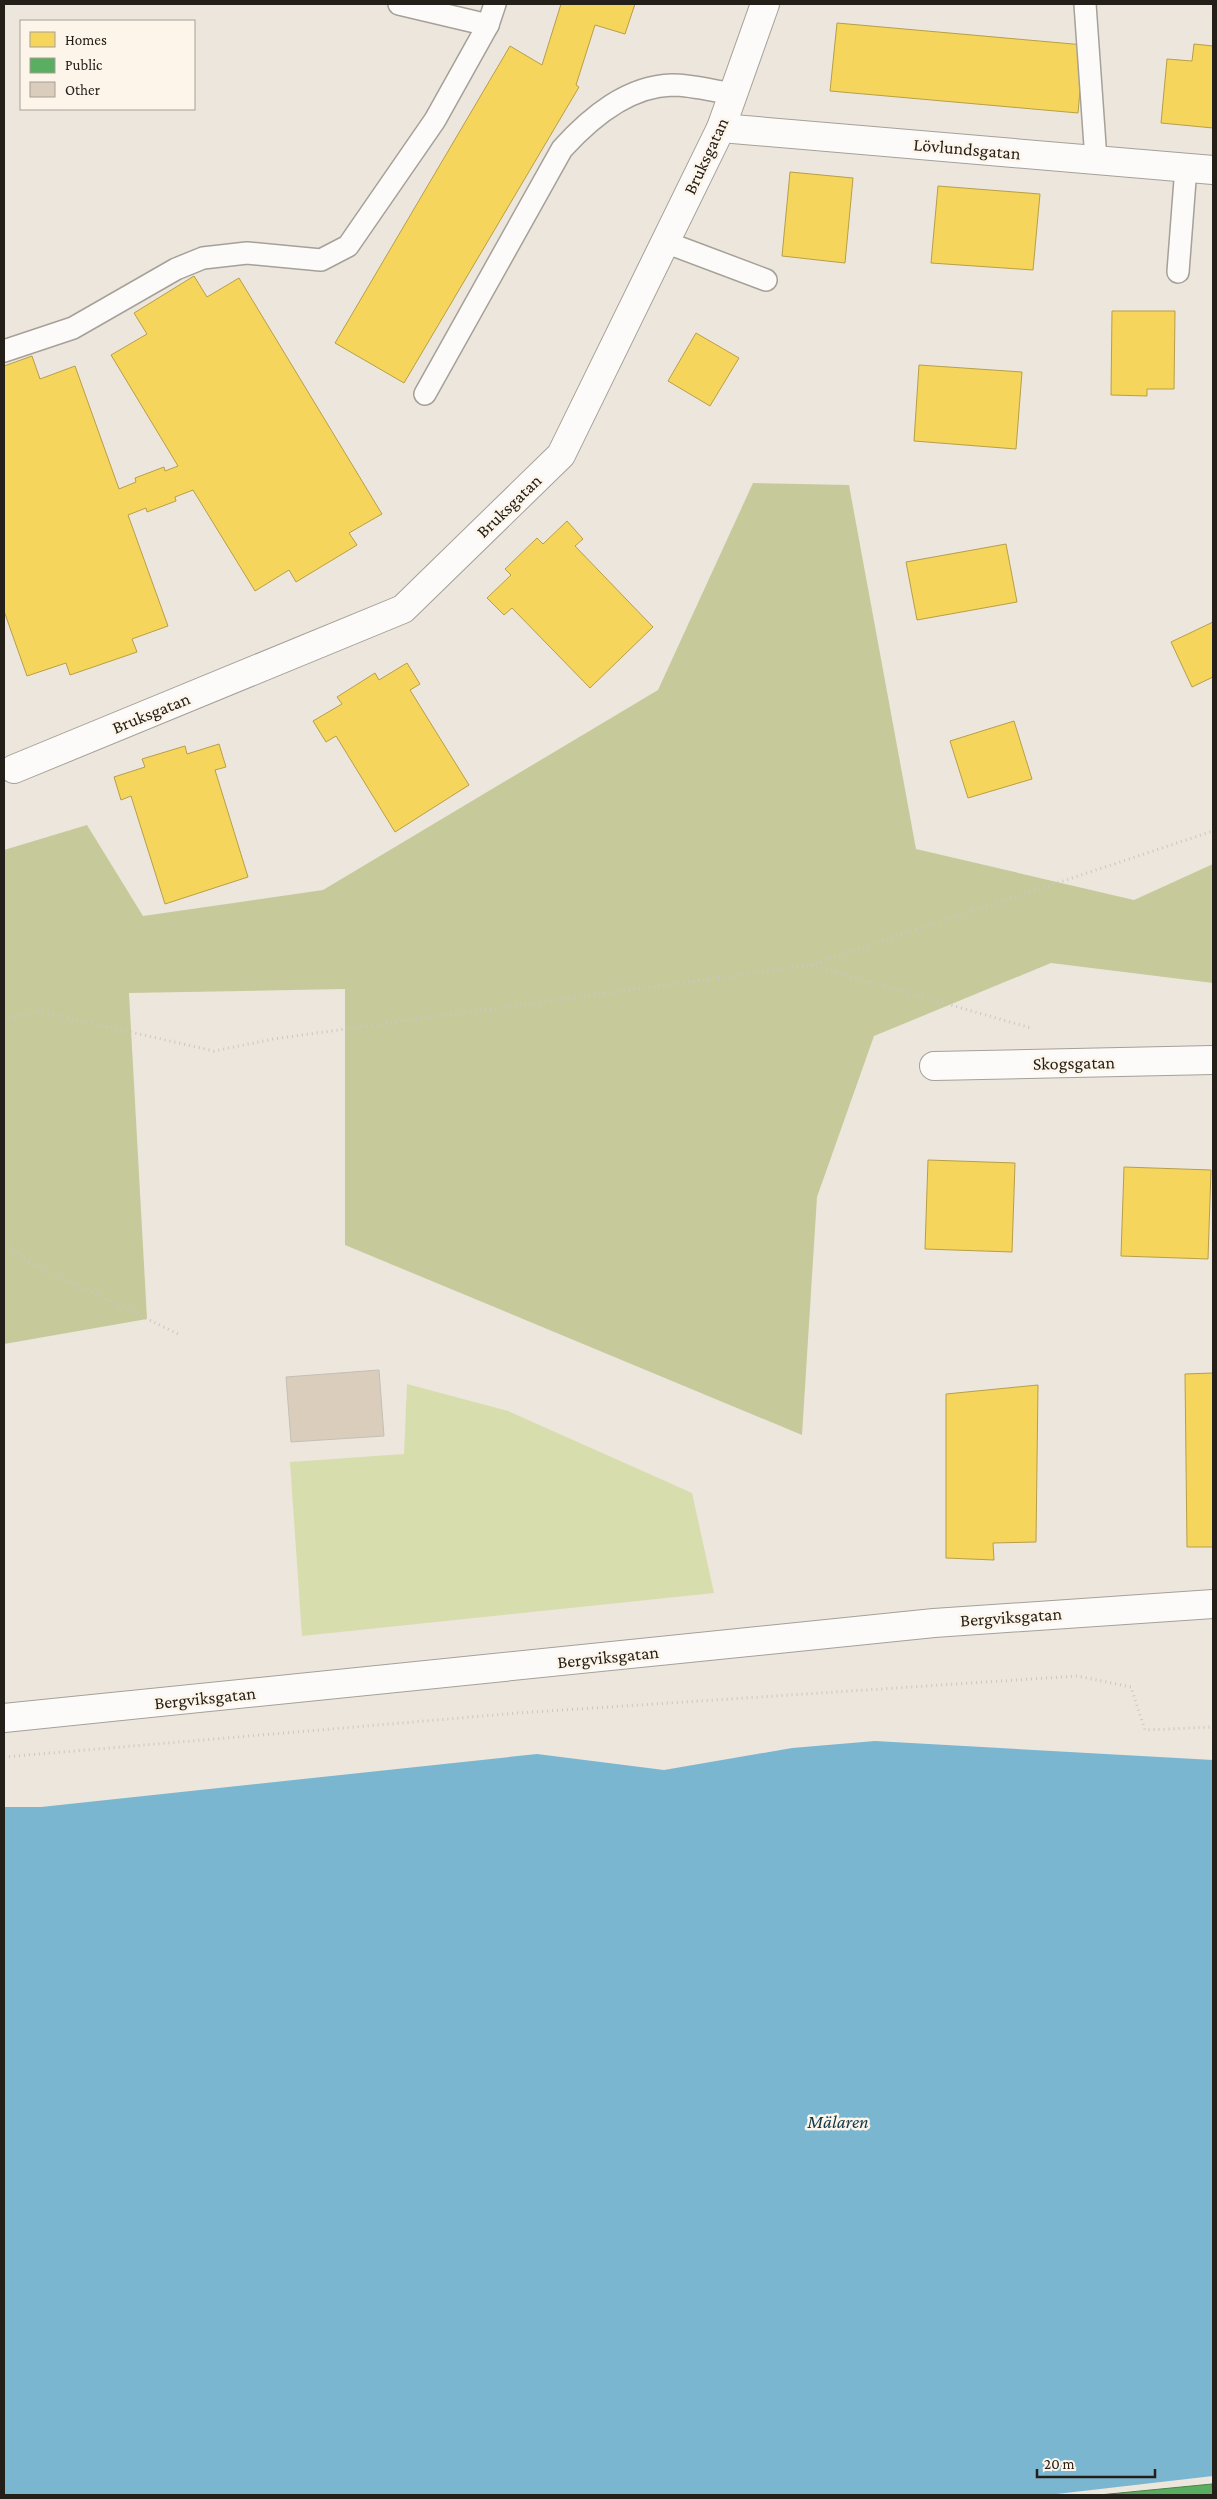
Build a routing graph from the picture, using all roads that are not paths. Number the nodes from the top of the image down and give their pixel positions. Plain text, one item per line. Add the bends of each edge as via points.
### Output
1 (399, 4) edge
2 (495, 4) edge
3 (765, 4) edge
4 (1085, 4) edge
5 (488, 25) junction
6 (733, 94) junction
7 (721, 128) junction
8 (1096, 160) junction
9 (1186, 167) junction
10 (1213, 170) edge
11 (666, 242) junction
12 (1178, 272) dead end
13 (766, 280) dead end
14 (4, 351) edge
15 (425, 394) dead end
16 (14, 769) dead end
17 (1213, 1060) edge
18 (934, 1066) dead end
19 (1213, 1604) edge
20 (4, 1718) edge

1 - 5 lane
2 - 5 lane
3 - 6 street, Bruksgatan
4 - 8 lane
5 - 14 lane via 435,120 348,246 321,260 247,253 204,258 176,269 73,328
6 - 7 street, Bruksgatan
6 - 15 lane via 674,85 644,88 616,102 580,130 562,149
7 - 8 street, Lövlundsgatan
7 - 11 street, Bruksgatan
8 - 9 street, Lövlundsgatan
9 - 10 street, Lövlundsgatan
9 - 12 lane
11 - 13 lane
11 - 16 street, Bruksgatan via 561,455 403,609
17 - 18 street, Skogsgatan
19 - 20 street, Bergviksgatan via 934,1623

